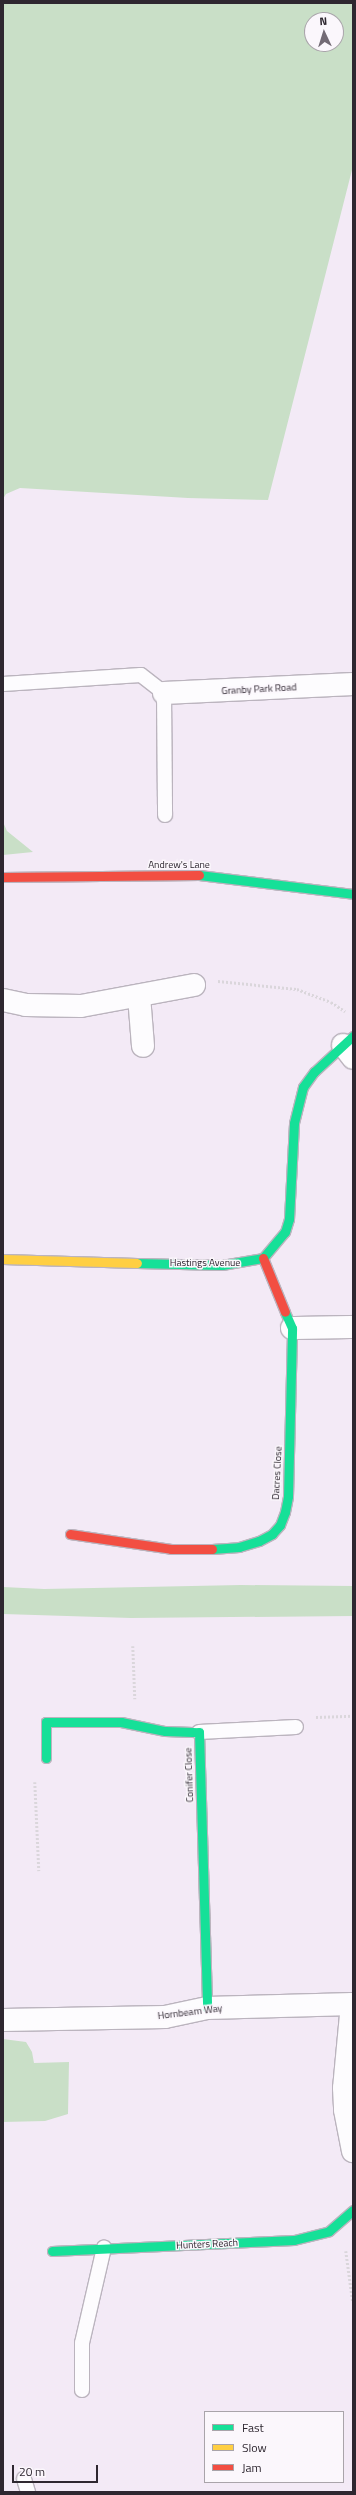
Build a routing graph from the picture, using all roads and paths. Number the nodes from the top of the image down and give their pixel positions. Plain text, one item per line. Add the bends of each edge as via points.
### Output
1 (3, 684) edge
2 (353, 684) edge
3 (164, 694) junction
4 (165, 815) dead end
5 (3, 877) edge
6 (353, 894) edge
7 (194, 985) joint
8 (139, 996) junction
9 (3, 1000) edge
10 (347, 1013) dead end
11 (143, 1046) dead end
12 (350, 1046) edge
13 (263, 1258) junction
14 (3, 1259) edge
15 (353, 1327) edge
16 (292, 1328) junction
17 (70, 1534) dead end
18 (133, 1646) dead end
19 (353, 1716) edge
20 (136, 1725) junction
21 (296, 1727) joint
22 (199, 1732) junction
23 (46, 1758) joint
24 (38, 1871) dead end
25 (352, 2004) edge
26 (207, 2008) junction
27 (3, 2020) edge
28 (353, 2151) edge
29 (353, 2210) edge
30 (340, 2223) junction
31 (104, 2248) junction
32 (52, 2251) dead end
33 (353, 2302) edge
34 (82, 2390) dead end

1 - 3 lane via 141,676
2 - 3 street, Granby Park Road
3 - 4 lane
5 - 6 street, Andrew's Lane via 206,875
7 - 8 street
7 - 10 path via 203,981 233,980 297,989 331,1002
8 - 9 street via 81,1006 26,1005
8 - 11 street
12 - 13 street via 314,1072 303,1087 294,1123 289,1219 285,1232
13 - 14 street, Hastings Avenue via 222,1264
13 - 16 street, Dacres Close
15 - 16 street
16 - 17 street, Dacres Close via 288,1496 285,1512 272,1534 240,1547 186,1549
18 - 20 path
19 - 21 path via 295,1717
20 - 22 street via 165,1731
20 - 23 street via 121,1722 46,1722
21 - 22 lane
22 - 26 street, Conifer Close
23 - 24 path via 34,1770
25 - 26 street, Hornbeam Way
25 - 28 street via 344,2088 345,2110
26 - 27 street, Hornbeam Way via 164,2017
29 - 30 street, Hunters Reach
30 - 31 street, Hunters Reach via 329,2231 294,2240
30 - 33 path
31 - 32 street, Hunters Reach
31 - 34 lane via 82,2343

